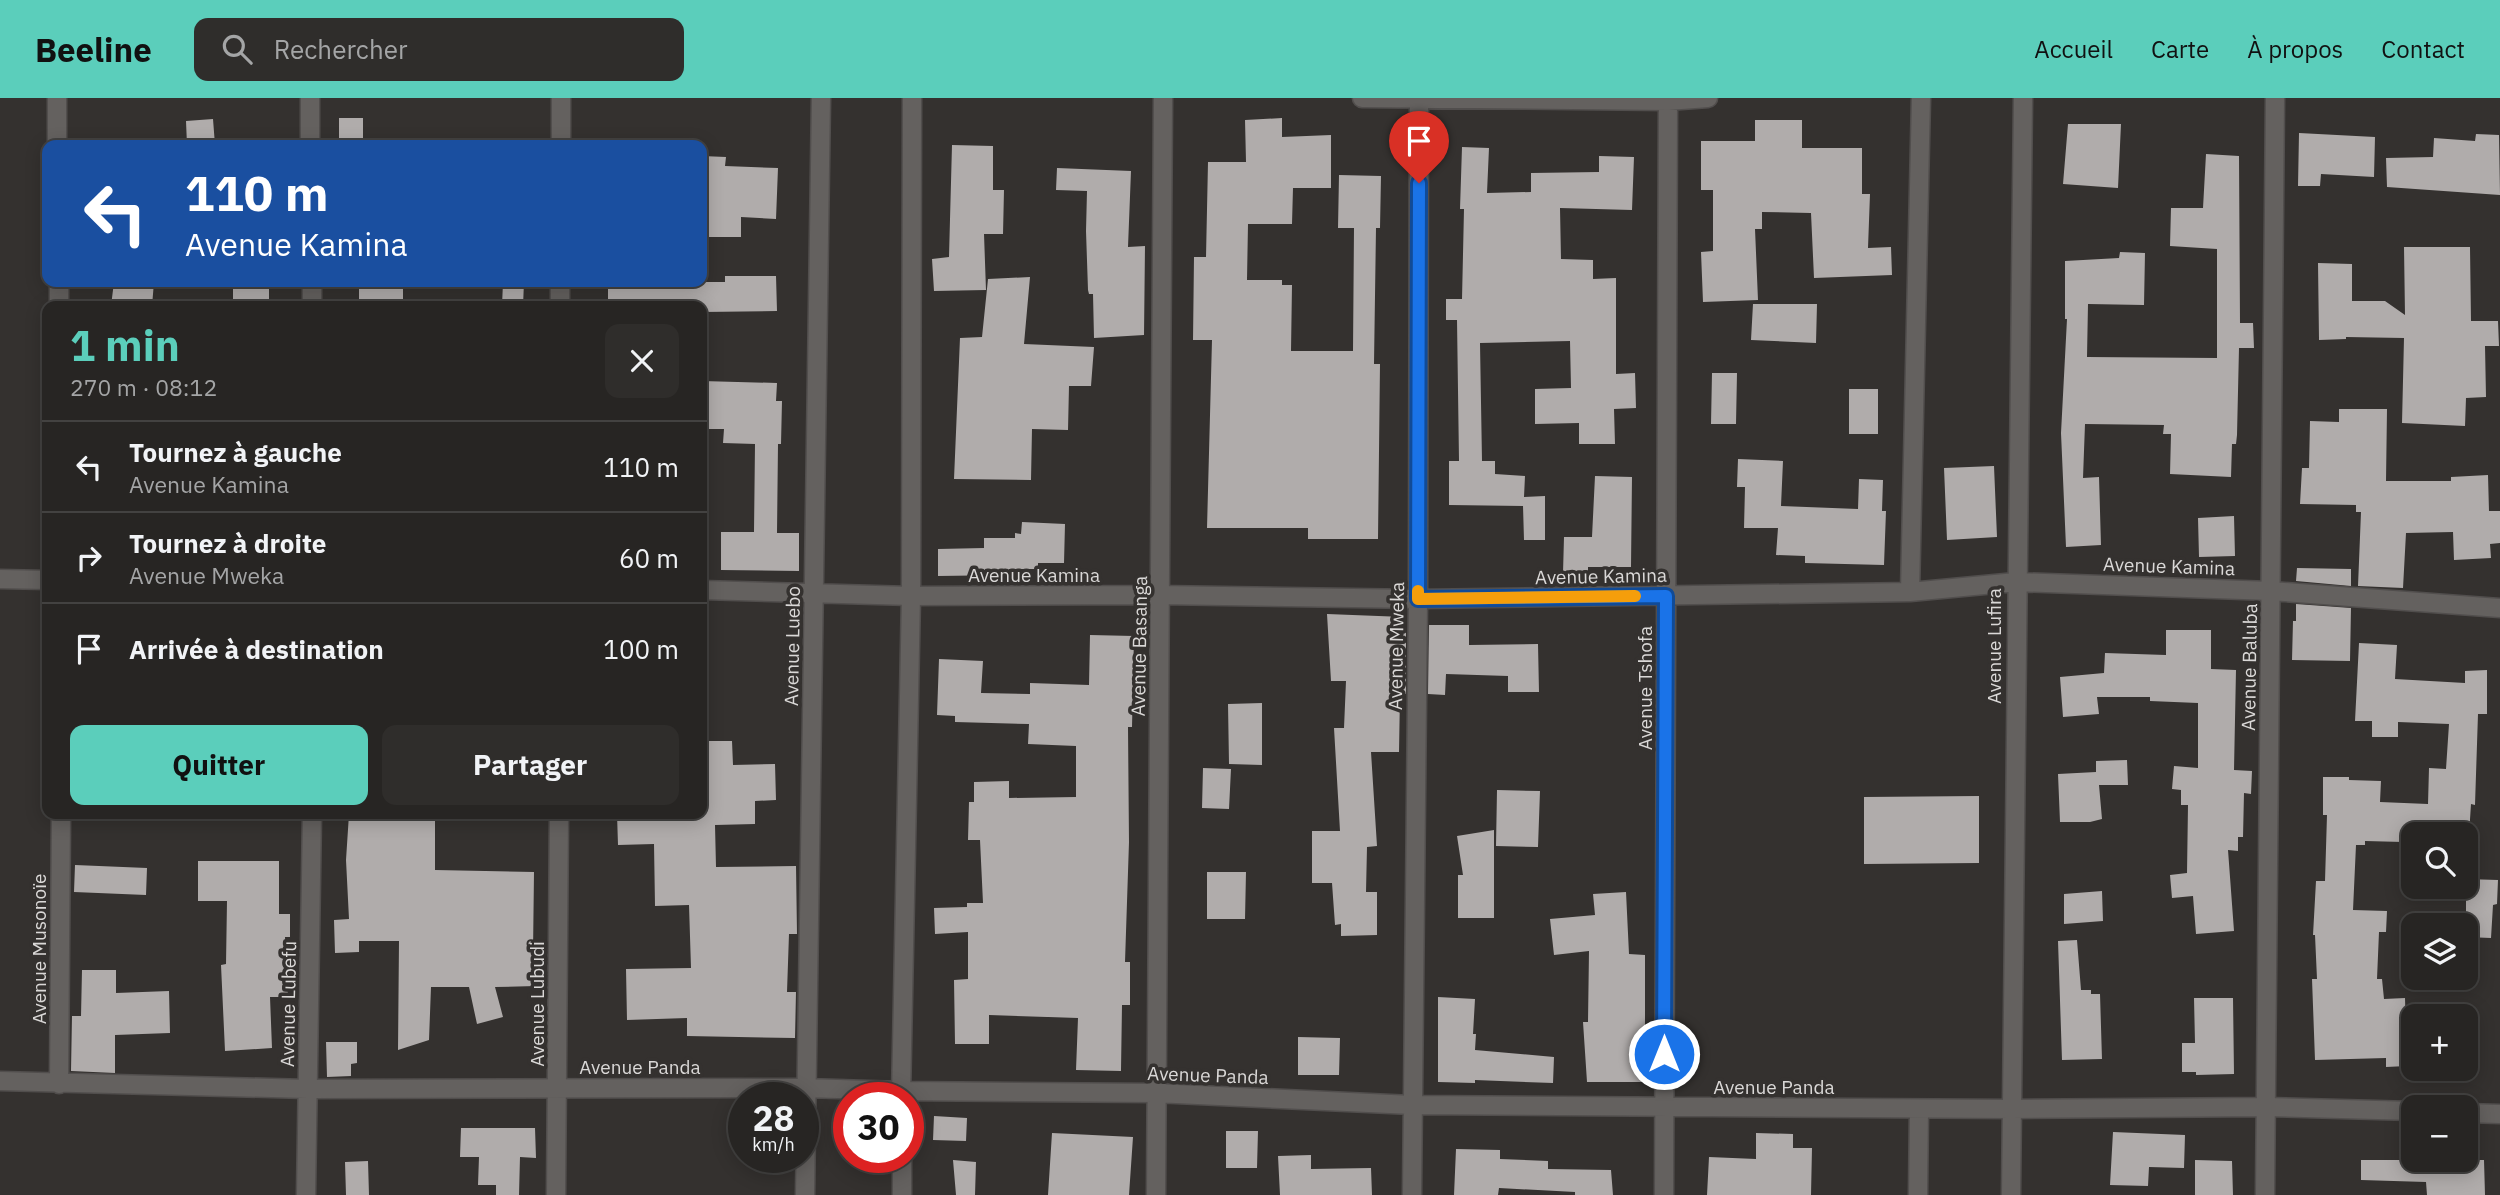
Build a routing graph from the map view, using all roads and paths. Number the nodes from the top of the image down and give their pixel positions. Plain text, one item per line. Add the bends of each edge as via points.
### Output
1 (57, 98) edge
2 (310, 98) edge
3 (561, 98) edge
4 (821, 98) edge
5 (912, 98) edge
6 (1163, 98) edge
7 (1362, 98) edge
8 (1708, 98) edge
9 (1921, 98) edge
10 (2023, 98) edge
11 (2275, 98) edge
12 (1419, 99) edge
13 (1668, 99) edge
14 (57, 140) edge
15 (310, 140) edge
16 (561, 140) edge
17 (0, 579) edge
18 (42, 580) edge
19 (2016, 582) junction
20 (707, 590) edge
21 (2271, 591) junction
22 (814, 592) junction
23 (1910, 592) junction
24 (1160, 595) junction
25 (911, 596) junction
26 (1666, 596) junction
27 (1418, 599) junction
28 (2500, 608) edge
29 (61, 819) edge
30 (312, 819) edge
31 (559, 819) edge
32 (0, 1081) edge
33 (806, 1082) edge
34 (901, 1082) edge
35 (58, 1084) junction
36 (307, 1088) junction
37 (557, 1088) junction
38 (728, 1088) edge
39 (1155, 1093) junction
40 (924, 1094) edge
41 (1412, 1105) junction
42 (1664, 1107) junction
43 (2266, 1107) junction
44 (1919, 1109) junction
45 (2012, 1109) junction
46 (2401, 1111) edge
47 (2478, 1113) edge
48 (2500, 1114) edge
49 (805, 1173) edge
50 (902, 1173) edge
51 (306, 1195) edge
52 (556, 1195) edge
53 (805, 1195) edge
54 (902, 1195) edge
55 (1156, 1195) edge
56 (1412, 1195) edge
57 (1664, 1195) edge
58 (1918, 1195) edge
59 (2011, 1195) edge
60 (2265, 1195) edge

1 - 14 street
2 - 15 street
3 - 16 street
4 - 22 street, Avenue Luebo
5 - 25 street
6 - 24 street, Avenue Basanga
7 - 12 street
8 - 13 street
9 - 23 street
10 - 19 street, Avenue Lufira
11 - 21 street, Avenue Baluba
12 - 13 street
12 - 27 street, Avenue Mweka
13 - 26 street, Avenue Tshofa
17 - 18 street
19 - 21 street, Avenue Kamina
19 - 23 street, Avenue Kamina
19 - 45 street, Avenue Lufira
20 - 22 street, Avenue Kamina
21 - 28 street, Avenue Kamina
21 - 43 street, Avenue Baluba
22 - 25 street, Avenue Kamina
22 - 33 street, Avenue Luebo
23 - 26 street, Avenue Kamina
24 - 25 street, Avenue Kamina
24 - 27 street, Avenue Kamina
24 - 39 street, Avenue Basanga
25 - 34 street
26 - 27 street, Avenue Kamina
26 - 42 street, Avenue Tshofa
27 - 41 street, Avenue Mweka
29 - 35 street, Avenue Musonoïe
30 - 36 street, Avenue Lubefu
31 - 37 street, Avenue Lubudi
32 - 35 street, Avenue Panda
35 - 36 street, Avenue Panda
36 - 37 street, Avenue Panda
36 - 51 street, Avenue Lubefu
37 - 38 street, Avenue Panda
37 - 52 street, Avenue Lubudi
39 - 40 street, Avenue Panda
39 - 41 street, Avenue Panda
39 - 55 street, Avenue Basanga
41 - 42 street, Avenue Panda
41 - 56 street, Avenue Mweka
42 - 44 street, Avenue Panda
42 - 57 street, Avenue Tshofa
43 - 45 street, Avenue Panda
43 - 46 street, Avenue Panda
43 - 60 street, Avenue Baluba
44 - 45 street, Avenue Panda
44 - 58 street
45 - 59 street, Avenue Lufira
47 - 48 street
49 - 53 street, Avenue Luebo
50 - 54 street

